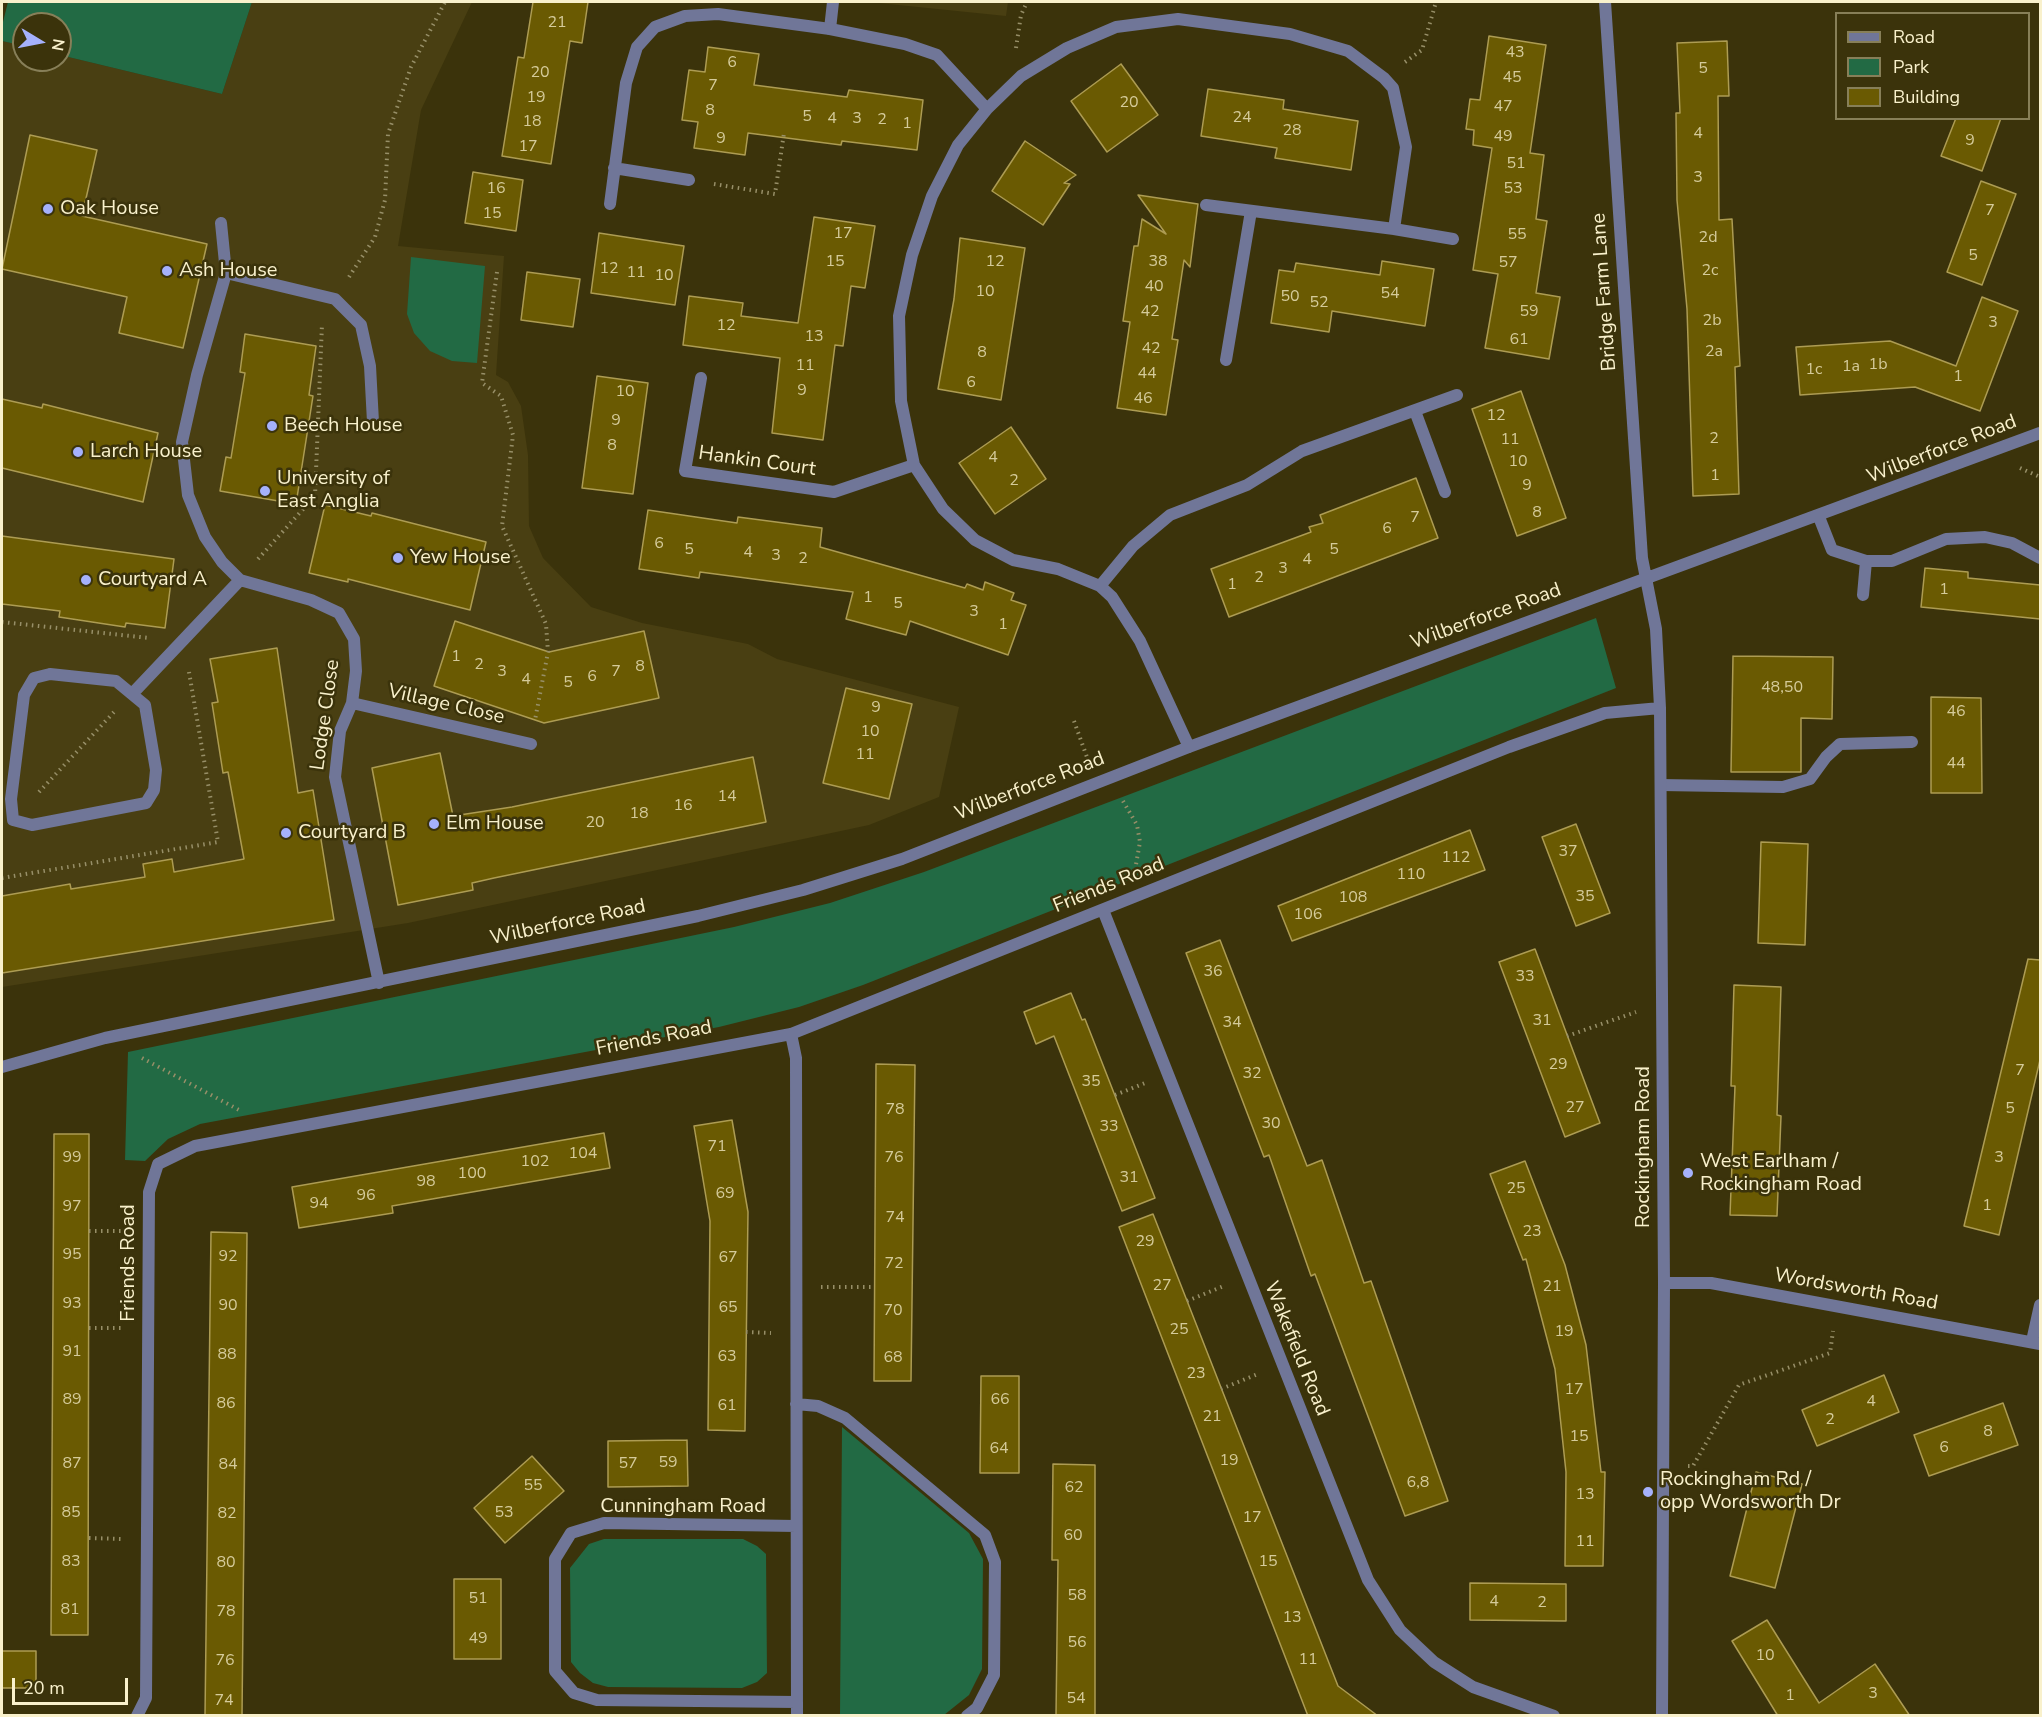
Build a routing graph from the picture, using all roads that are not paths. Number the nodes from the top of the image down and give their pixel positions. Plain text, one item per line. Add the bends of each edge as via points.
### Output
1 (833, 2) edge
2 (1605, 2) edge
3 (830, 29) junction
4 (987, 109) junction
5 (614, 168) junction
6 (689, 180) road end
7 (610, 204) dead end
8 (1206, 205) dead end
9 (1251, 211) junction
10 (221, 223) dead end
11 (1394, 229) junction
12 (1453, 239) dead end
13 (226, 273) junction
14 (1226, 360) dead end
15 (701, 378) dead end
16 (1457, 395) dead end
17 (1415, 411) junction
18 (373, 422) dead end
19 (2040, 433) edge
20 (914, 465) junction
21 (1445, 492) dead end
22 (1819, 517) junction
23 (2040, 558) edge
24 (1866, 561) junction
25 (240, 580) junction
26 (1647, 580) junction
27 (1100, 586) junction
28 (1863, 595) dead end
29 (133, 693) junction
30 (352, 703) junction
31 (1660, 708) junction
32 (1912, 742) dead end
33 (531, 744) road end
34 (1189, 747) junction
35 (1661, 785) junction
36 (1103, 910) junction
37 (379, 983) junction
38 (791, 1034) junction
39 (2, 1067) edge
40 (1664, 1283) junction
41 (2040, 1305) edge
42 (2036, 1342) edge
43 (796, 1404) junction
44 (796, 1526) junction
45 (797, 1702) junction
46 (137, 1716) edge
47 (797, 1716) edge
48 (967, 1716) edge
49 (1554, 1716) edge
50 (1662, 1716) edge

1 - 3 street
2 - 26 street, Bridge Farm Lane via 1641,546
3 - 4 street via 905,44 937,55
3 - 5 street via 718,14 685,16 655,27 637,47 626,83
4 - 11 street via 1011,85 1067,48 1116,27 1178,19 1290,34 1348,51 1393,88 1406,147
4 - 20 street via 958,145 932,196 912,255 901,306 901,401
5 - 6 street
5 - 7 street
8 - 9 street
9 - 11 street
9 - 14 street
10 - 13 street
11 - 12 street
13 - 18 street via 335,299 361,325
13 - 25 street via 182,442 188,495 205,537
15 - 20 street, Hankin Court via 685,471 834,492
16 - 17 street
17 - 21 street
17 - 27 street via 1302,451 1246,485 1170,515 1133,546
19 - 22 street, Wilberforce Road
20 - 27 street via 943,509 975,540 1013,560 1058,569
22 - 24 street via 1832,550
22 - 26 street, Wilberforce Road
23 - 24 street via 2012,543 1985,537 1946,539 1892,561
24 - 28 street
25 - 29 street
25 - 30 street, Lodge Close via 311,600 339,613 354,639
26 - 31 street, Rockingham Road via 1656,629
26 - 34 street, Wilberforce Road
27 - 34 street via 1112,597 1140,641
29 - 29 street via 116,681 50,674 34,678 24,695 11,799 13,820 32,825 146,803 154,790 156,770 145,705
30 - 33 street, Village Close
30 - 37 street, Lodge Close via 340,731 335,777
31 - 35 street, Rockingham Road
31 - 36 street, Friends Road via 1605,713 1520,743
32 - 35 street via 1840,744 1810,779 1783,787
34 - 37 street, Wilberforce Road via 902,859 802,890 698,916
35 - 40 street, Rockingham Road
36 - 38 street, Friends Road
36 - 49 street, Wakefield Road via 1368,1580 1400,1630 1434,1662 1473,1687
37 - 39 street, Wilberforce Road via 105,1038
38 - 43 street via 796,1058
38 - 46 street, Friends Road via 195,1146 158,1164 149,1192 146,1698
40 - 42 street, Wordsworth Road via 1711,1284
40 - 50 street, Rockingham Road
41 - 42 street
43 - 44 street
43 - 48 street via 818,1406 845,1418 985,1535 995,1562 994,1675 977,1708
44 - 45 street
44 - 45 street, Cunningham Road via 604,1523 571,1533 555,1559 555,1671 574,1693 597,1700
45 - 47 street

